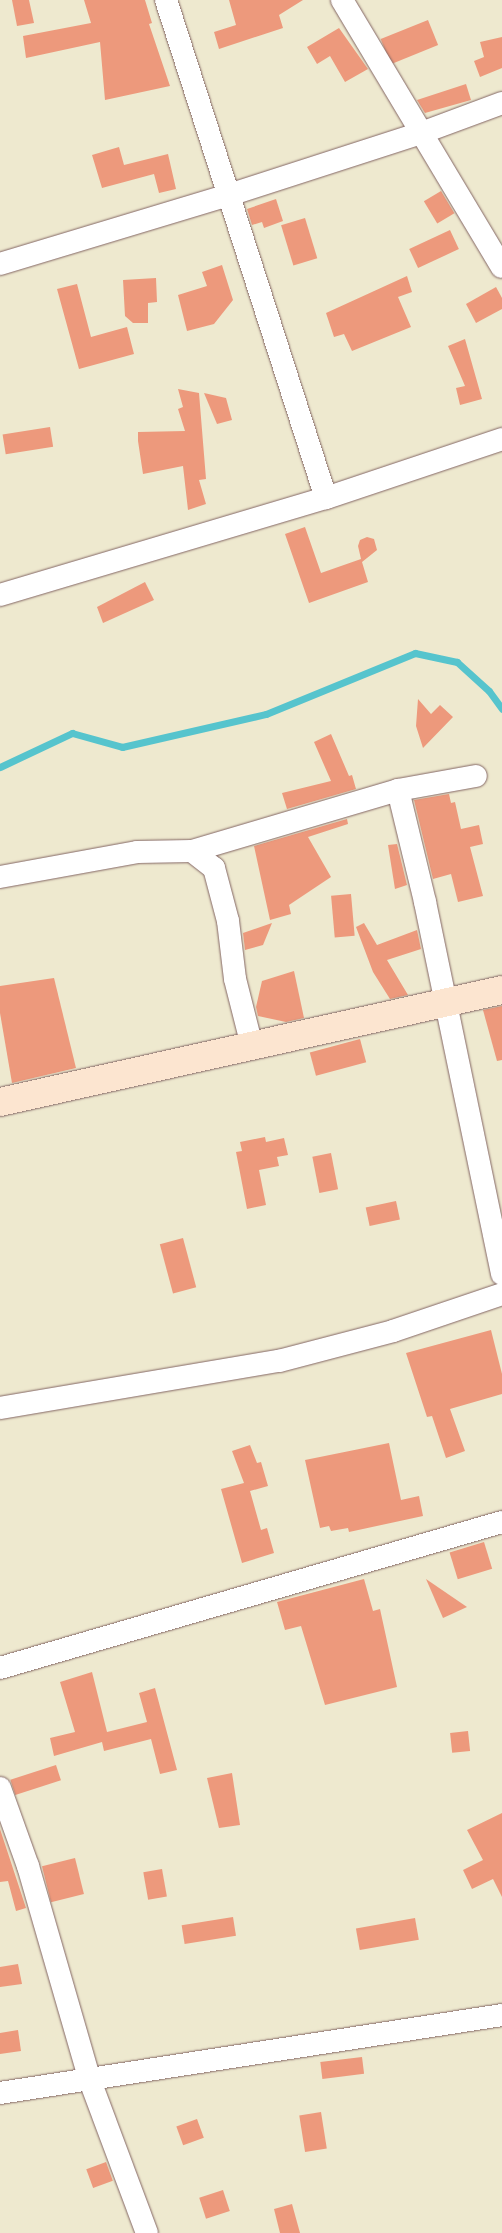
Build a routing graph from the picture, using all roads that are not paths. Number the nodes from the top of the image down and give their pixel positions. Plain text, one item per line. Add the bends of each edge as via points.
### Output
1 (166, 0) edge
2 (342, 0) edge
3 (502, 103) edge
4 (424, 132) junction
5 (229, 195) junction
6 (0, 264) edge
7 (502, 267) edge
8 (502, 438) edge
9 (326, 498) junction
10 (0, 595) edge
11 (476, 776) dead end
12 (398, 790) junction
13 (192, 852) junction
14 (0, 877) edge
15 (502, 990) edge
16 (446, 1002) junction
17 (252, 1046) junction
18 (0, 1102) edge
19 (502, 1274) edge
20 (502, 1294) edge
21 (0, 1408) edge
22 (502, 1522) edge
23 (0, 1668) edge
24 (0, 1788) edge
25 (502, 2015) edge
26 (89, 2078) junction
27 (0, 2093) edge
28 (147, 2233) edge

1 - 5 street
2 - 4 street
3 - 4 street
4 - 5 street
4 - 7 street
5 - 6 street
5 - 9 street
8 - 9 street
9 - 10 street
11 - 12 street
12 - 13 street
12 - 16 street
13 - 14 street via 137,852
13 - 17 street via 214,868 228,921 235,979
15 - 16 street
16 - 17 street
16 - 19 street
17 - 18 street
20 - 21 street via 393,1330 279,1361
22 - 23 street
24 - 26 street via 28,1866
25 - 26 street
26 - 27 street
26 - 28 street

